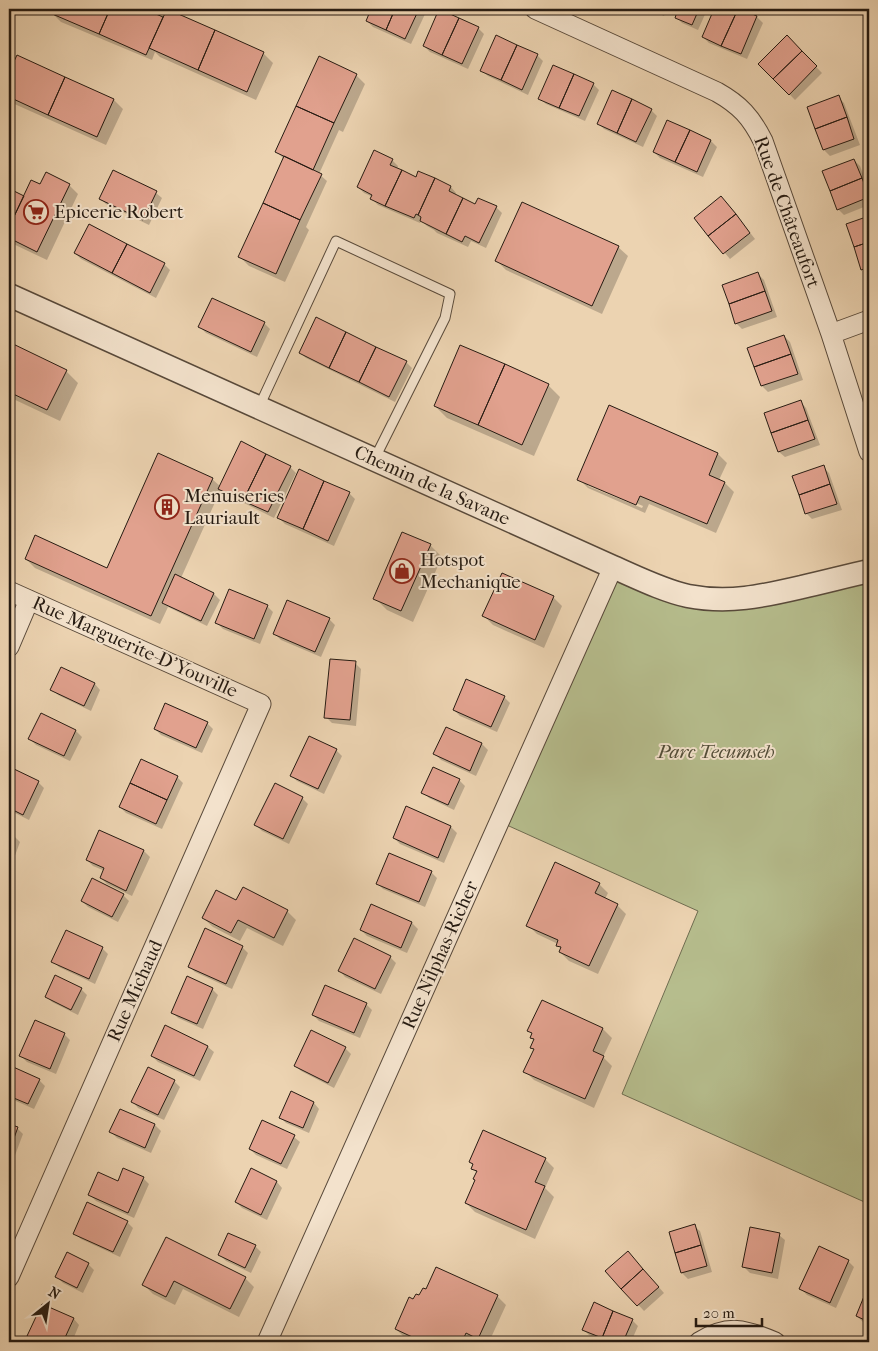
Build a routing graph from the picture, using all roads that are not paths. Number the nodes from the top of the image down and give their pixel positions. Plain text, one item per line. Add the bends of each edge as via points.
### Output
1 (535, 9) edge
2 (9, 295) edge
3 (869, 320) edge
4 (831, 334) junction
5 (259, 408) junction
6 (869, 452) edge
7 (374, 460) junction
8 (613, 567) junction
9 (869, 571) edge
10 (9, 591) edge
11 (29, 600) junction
12 (9, 647) edge
13 (261, 704) joint
14 (9, 1278) edge
15 (267, 1342) edge
16 (699, 1342) edge
17 (775, 1342) edge

1 - 4 street, Rue de Châteaufort via 717,92 746,112 763,141
2 - 5 street, Chemin de la Savane
3 - 4 street
4 - 6 street, Rue de Châteaufort
5 - 7 street, Chemin de la Savane
5 - 7 lane via 336,241 450,294 444,318
7 - 8 street, Chemin de la Savane
8 - 9 street, Chemin de la Savane via 686,596 711,599 763,596
8 - 15 street, Rue Nilphas-Richer
10 - 11 street, Rue Marguerite-D'Youville
11 - 12 street
11 - 13 street, Rue Marguerite-D'Youville
13 - 14 street, Rue Michaud
16 - 17 street via 724,1330 741,1330

